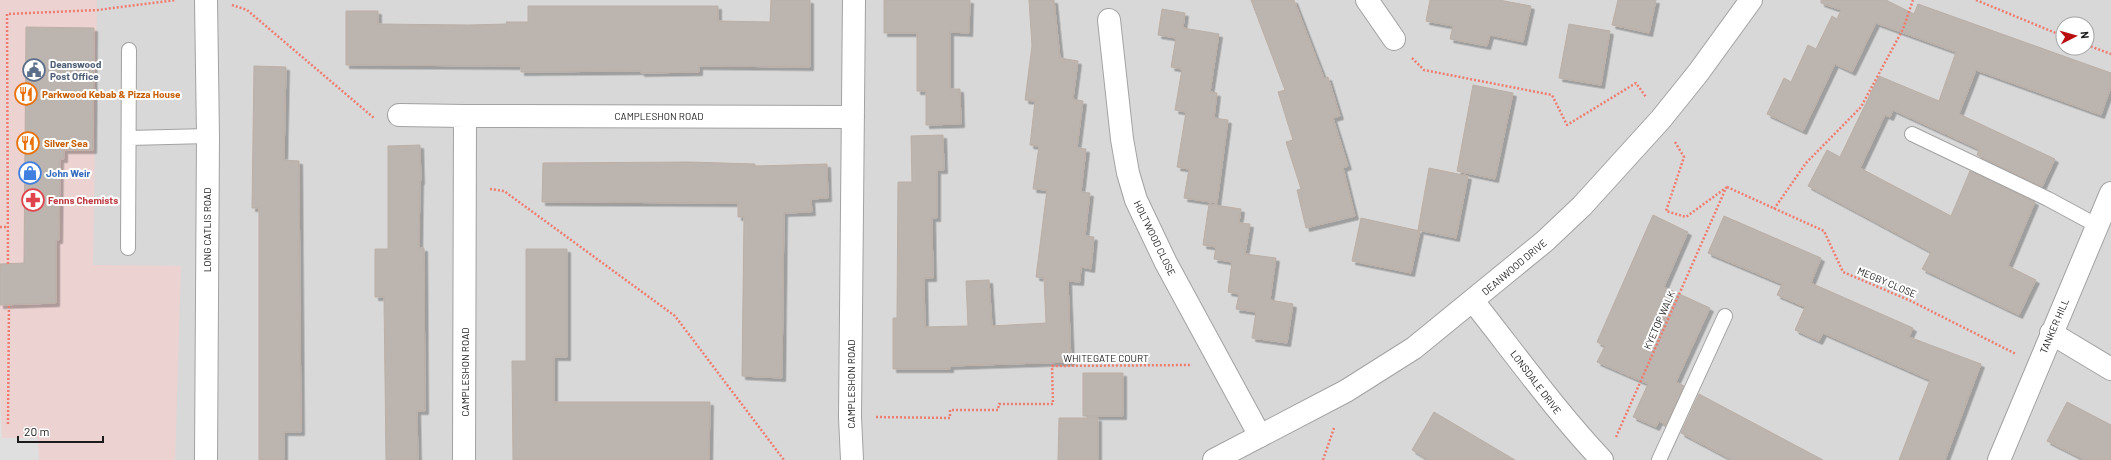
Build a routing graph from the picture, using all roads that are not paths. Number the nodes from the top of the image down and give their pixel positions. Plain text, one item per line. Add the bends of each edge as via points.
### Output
1 (854, 0) edge
2 (1367, 0) edge
3 (1751, 0) edge
4 (216, 1) edge
5 (1109, 20) dead end
6 (1394, 39) road end
7 (129, 50) dead end
8 (400, 115) road end
9 (465, 116) junction
10 (853, 117) junction
11 (1912, 134) dead end
12 (208, 136) junction
13 (129, 138) junction
14 (2111, 193) edge
15 (2098, 226) junction
16 (128, 248) dead end
17 (1473, 301) junction
18 (1725, 316) dead end
19 (2051, 333) junction
20 (2111, 369) edge
21 (1260, 436) junction
22 (206, 460) edge
23 (464, 460) edge
24 (852, 460) edge
25 (1214, 460) edge
26 (1602, 460) edge
27 (1659, 460) edge
28 (1998, 460) edge

1 - 10 street, CAMPLESHON ROAD
2 - 6 street
3 - 17 street, DEANWOOD DRIVE via 1661,119 1582,206 1545,241
4 - 12 street, LONG CATLIS ROAD
5 - 21 street, HOLTWOOD CLOSE via 1122,138 1136,200 1166,263
7 - 13 lane
8 - 9 street, CAMPLESHON ROAD
9 - 10 street, CAMPLESHON ROAD
9 - 23 street, CAMPLESHON ROAD
10 - 24 street, CAMPLESHON ROAD via 850,417
11 - 15 lane via 2048,199
12 - 13 lane
12 - 22 street, LONG CATLIS ROAD
13 - 16 lane
14 - 15 street, TANKER HILL
15 - 19 street, TANKER HILL
17 - 21 street, DEANWOOD DRIVE via 1414,348 1346,391
17 - 26 street, LONSDALE DRIVE via 1574,430
18 - 27 lane
19 - 20 street
19 - 28 street, TANKER HILL
21 - 25 street, DEANWOOD DRIVE

